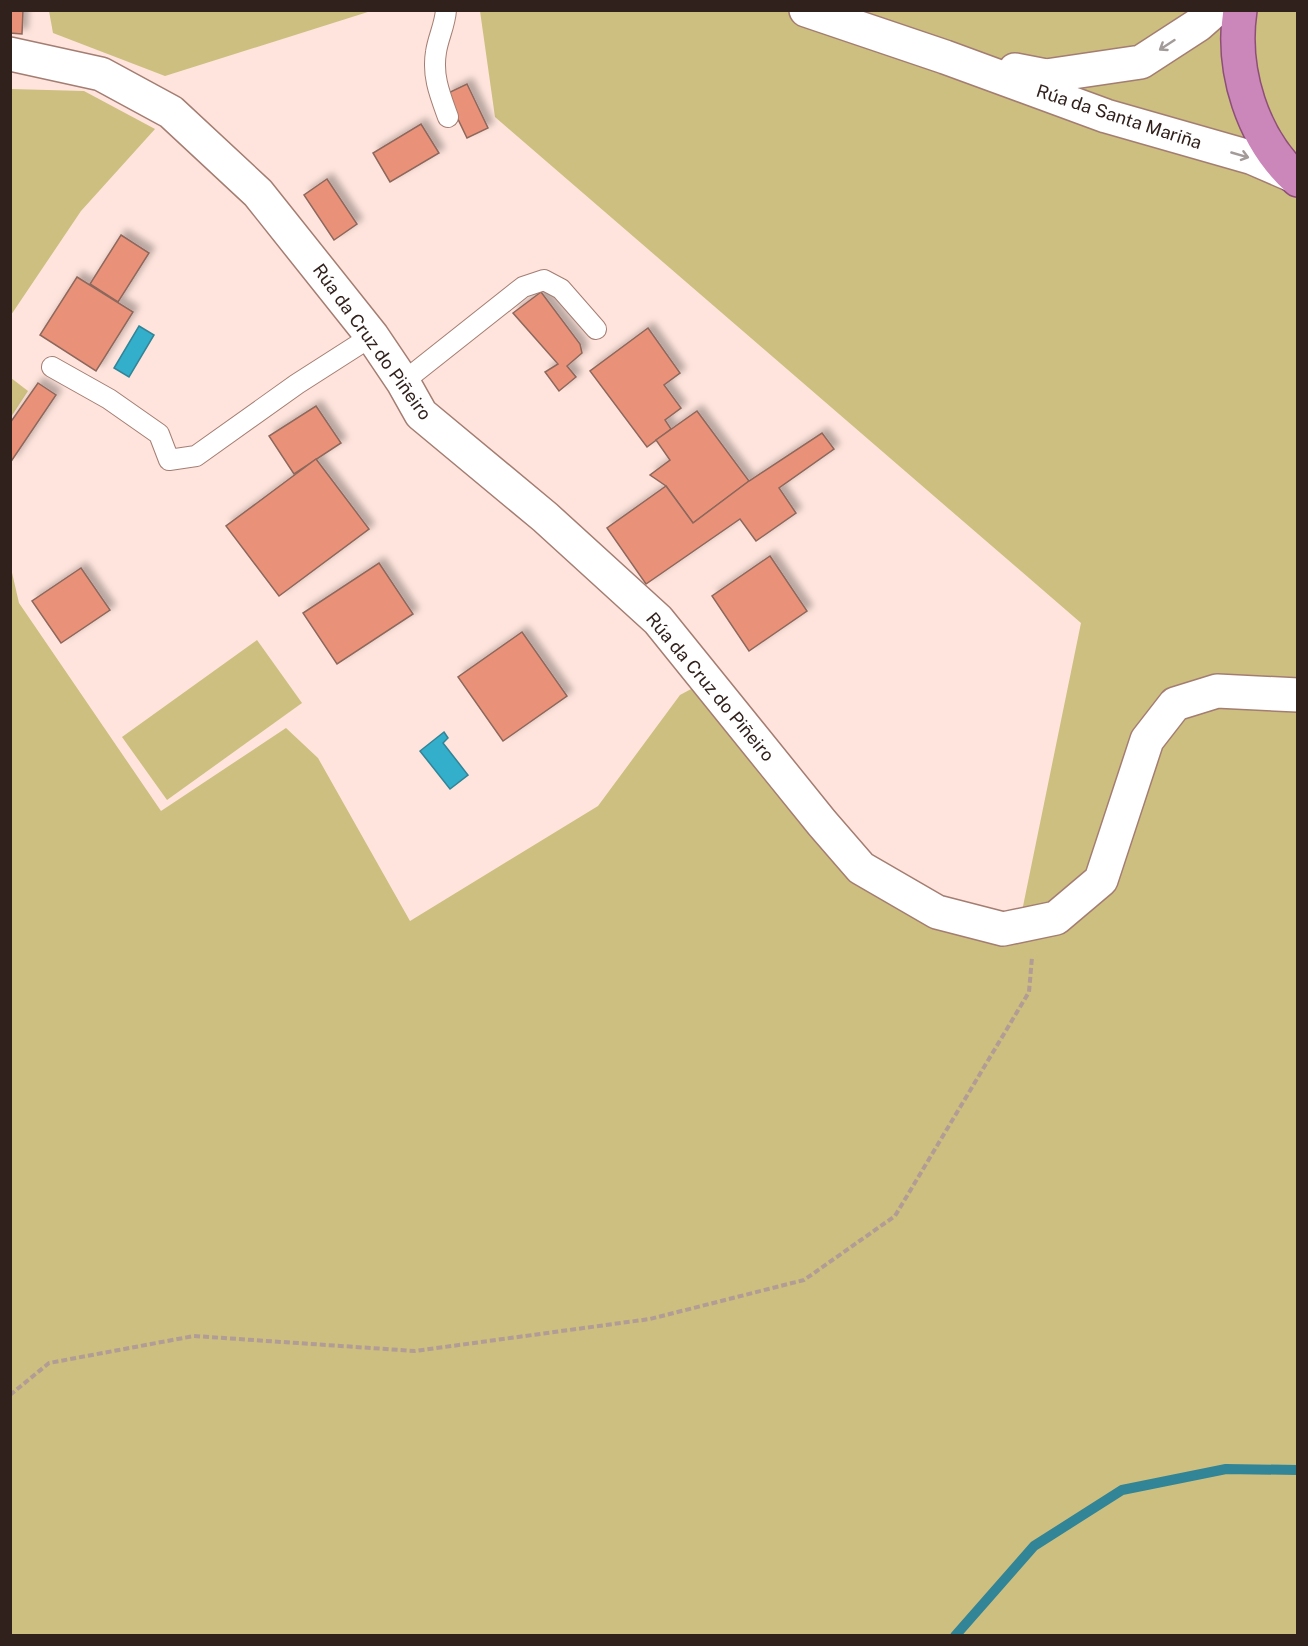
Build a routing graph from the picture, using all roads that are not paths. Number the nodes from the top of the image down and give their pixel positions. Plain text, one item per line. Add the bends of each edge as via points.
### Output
1 (446, 10) edge
2 (806, 10) edge
3 (1215, 10) edge
4 (1240, 10) edge
5 (10, 54) edge
6 (945, 57) junction
7 (448, 117) dead end
8 (1295, 177) edge
9 (596, 329) dead end
10 (372, 336) junction
11 (52, 367) dead end
12 (404, 382) junction
13 (1298, 696) edge

1 - 7 lane via 436,52 435,83
2 - 6 street, Rúa da Santa Mariña
3 -> 6 street, Rúa da Santa Mariña via 1141,62 1046,76
4 - 8 highway via 1239,58 1249,104 1276,155
5 - 10 street, Rúa da Cruz do Piñeiro via 101,74 171,112 258,193
6 -> 8 street, Rúa da Santa Mariña via 1106,116 1253,158
9 - 12 lane via 561,288 544,280 523,286
10 - 11 lane via 196,456 169,460 159,434 109,399
10 - 12 street, Rúa da Cruz do Piñeiro
12 - 13 street, Rúa da Cruz do Piñeiro via 421,414 658,620 861,868 937,912 1003,929 1056,918 1101,880 1148,740 1175,704 1217,691

